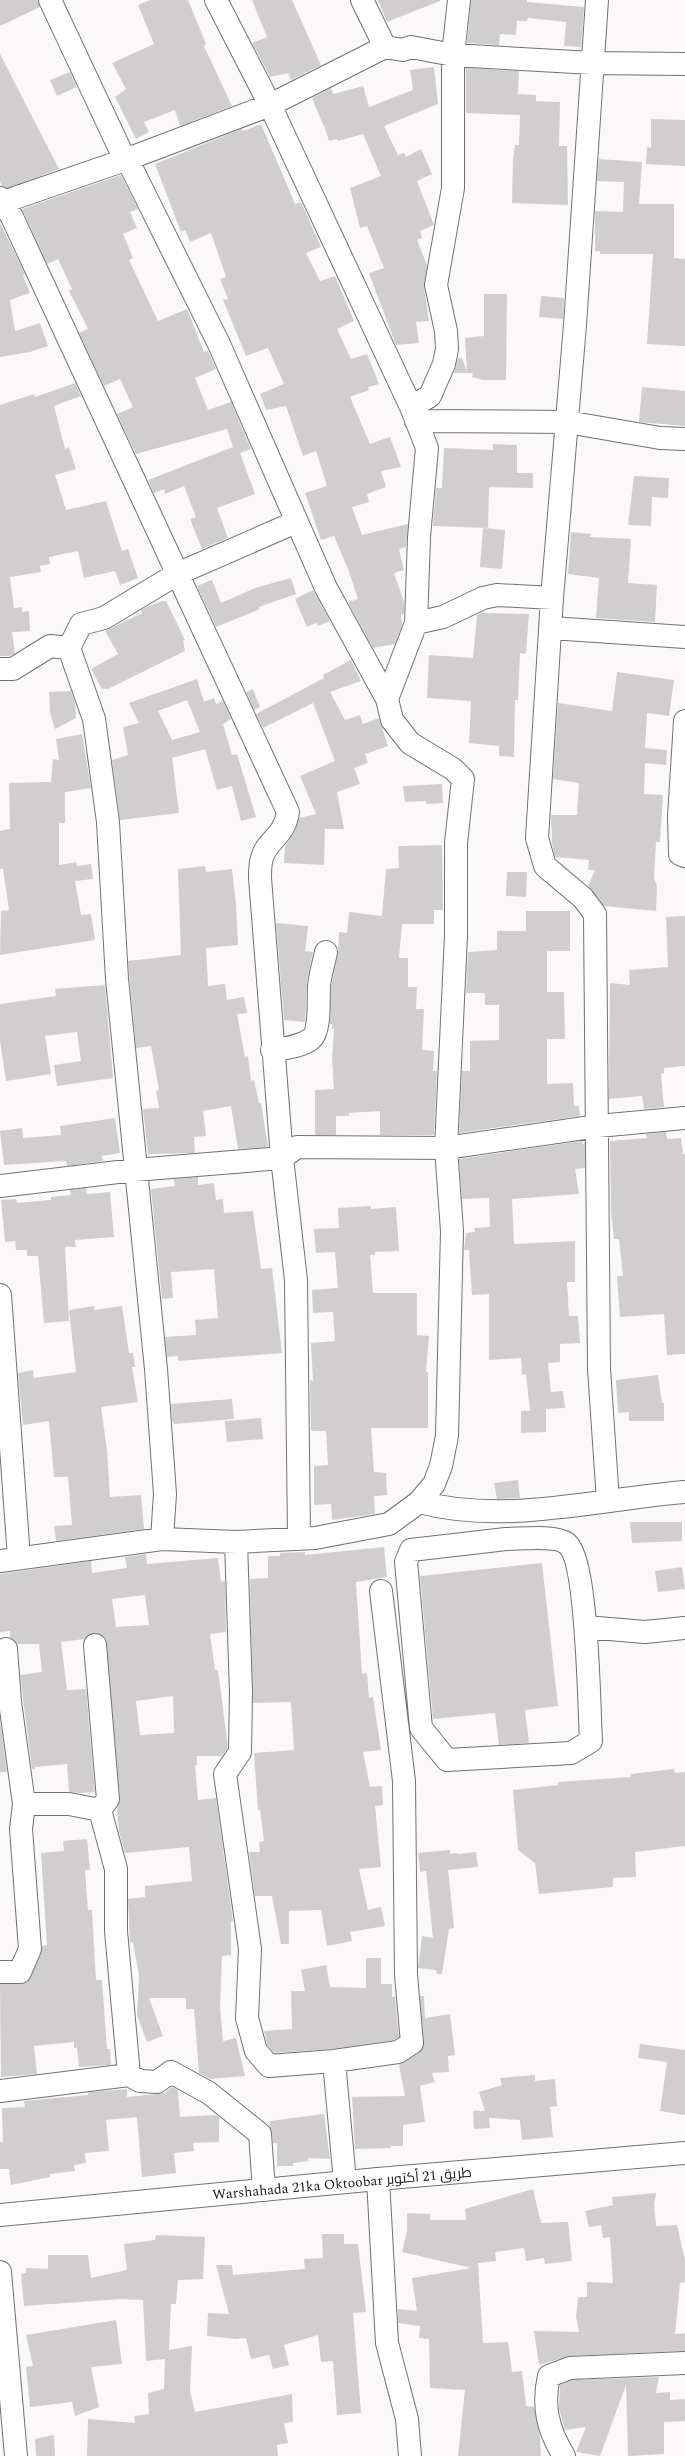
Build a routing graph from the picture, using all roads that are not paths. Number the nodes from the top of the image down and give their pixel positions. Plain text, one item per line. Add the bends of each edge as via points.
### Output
1 (50, 0) edge
2 (216, 0) edge
3 (362, 0) edge
4 (459, 0) edge
5 (597, 0) edge
6 (385, 47) junction
7 (453, 55) junction
8 (592, 63) junction
9 (685, 64) edge
10 (270, 105) junction
11 (124, 160) junction
12 (1, 200) edge
13 (414, 414) junction
14 (567, 422) junction
15 (685, 440) edge
16 (296, 522) junction
17 (177, 574) junction
18 (552, 598) junction
19 (416, 623) junction
20 (551, 628) junction
21 (685, 638) edge
22 (69, 648) junction
23 (0, 669) edge
24 (387, 699) junction
25 (685, 721) edge
26 (685, 856) edge
27 (326, 952) dead end
28 (272, 1050) junction
29 (685, 1118) edge
30 (598, 1126) junction
31 (446, 1148) junction
32 (282, 1158) junction
33 (135, 1170) junction
34 (0, 1186) edge
35 (0, 1295) edge
36 (685, 1492) edge
37 (608, 1501) junction
38 (419, 1502) junction
39 (299, 1538) junction
40 (162, 1539) junction
41 (236, 1542) junction
42 (10, 1560) edge
43 (381, 1591) dead end
44 (586, 1627) junction
45 (685, 1628) edge
46 (95, 1645) dead end
47 (6, 1649) dead end
48 (24, 1804) junction
49 (100, 1810) junction
50 (0, 1972) edge
51 (334, 2061) junction
52 (128, 2075) junction
53 (0, 2091) edge
54 (685, 2153) edge
55 (378, 2179) junction
56 (345, 2182) junction
57 (264, 2190) junction
58 (0, 2215) edge
59 (0, 2272) edge
60 (685, 2363) edge
61 (16, 2456) edge
62 (410, 2456) edge
63 (564, 2456) edge

1 - 11 street
2 - 10 street
3 - 6 street
4 - 7 street
5 - 8 street
6 - 7 street via 403,50 411,47
6 - 10 street
7 - 8 street
7 - 13 street via 453,188 436,285 446,331 447,349 444,364 430,396
8 - 9 street
8 - 14 street
10 - 11 street
10 - 13 street
11 - 12 street
11 - 16 street via 128,161 219,344
12 - 17 street via 12,217
13 - 14 street
13 - 19 street via 427,448 419,537
14 - 15 street
14 - 18 street
16 - 17 street
16 - 24 street via 326,588
17 - 22 street via 104,618 81,624
17 - 28 street via 288,812 283,831 267,848 262,858 260,878
18 - 19 street via 497,595 483,598 443,617
18 - 20 street
19 - 24 street
20 - 21 street
20 - 30 street via 537,838 545,866 583,898 595,914
22 - 23 street via 50,646 13,669
22 - 33 street via 94,719 108,822 117,979
24 - 31 street via 392,720 410,742 453,768 463,780 456,843 456,936
25 - 26 street via 679,816 680,854
27 - 28 street via 319,984 318,1021 314,1035 297,1046
28 - 32 street
29 - 30 street
30 - 31 street
30 - 37 street via 599,1369
31 - 32 street via 297,1147
31 - 38 street via 452,1231 447,1436 434,1484
32 - 33 street
32 - 39 street via 296,1280
33 - 34 street
33 - 40 street via 140,1195 165,1494
35 - 42 street
36 - 37 street
37 - 38 street via 507,1511 439,1507
38 - 39 street via 389,1524 315,1538
39 - 41 street
40 - 41 street
40 - 42 street
41 - 51 street via 241,1692 240,1752 225,1774 250,1949 247,2018 256,2051 269,2066
43 - 51 street via 404,1781 406,1975 412,2043 398,2052
44 - 44 street via 591,1741 571,1753 447,1760 421,1728 406,1562 411,1550 506,1539 547,1539 566,1543 575,1554
44 - 45 street via 646,1632
46 - 49 street via 108,1799
47 - 48 street via 10,1702
48 - 49 street via 69,1804
48 - 50 street via 21,1829 30,1949 20,1972
49 - 52 street via 116,1869 116,1931
51 - 56 street
52 - 53 street
52 - 57 street via 140,2081 157,2082 171,2072 210,2093 260,2134
54 - 55 street, Warshahada 21ka Oktoobar طريق 21 أكتوبر
55 - 56 street, Warshahada 21ka Oktoobar طريق 21 أكتوبر
55 - 62 street via 387,2343 407,2419
56 - 57 street, Warshahada 21ka Oktoobar طريق 21 أكتوبر
57 - 58 street, Warshahada 21ka Oktoobar طريق 21 أكتوبر
59 - 61 street
60 - 63 street via 570,2368 549,2376 545,2392 546,2417

